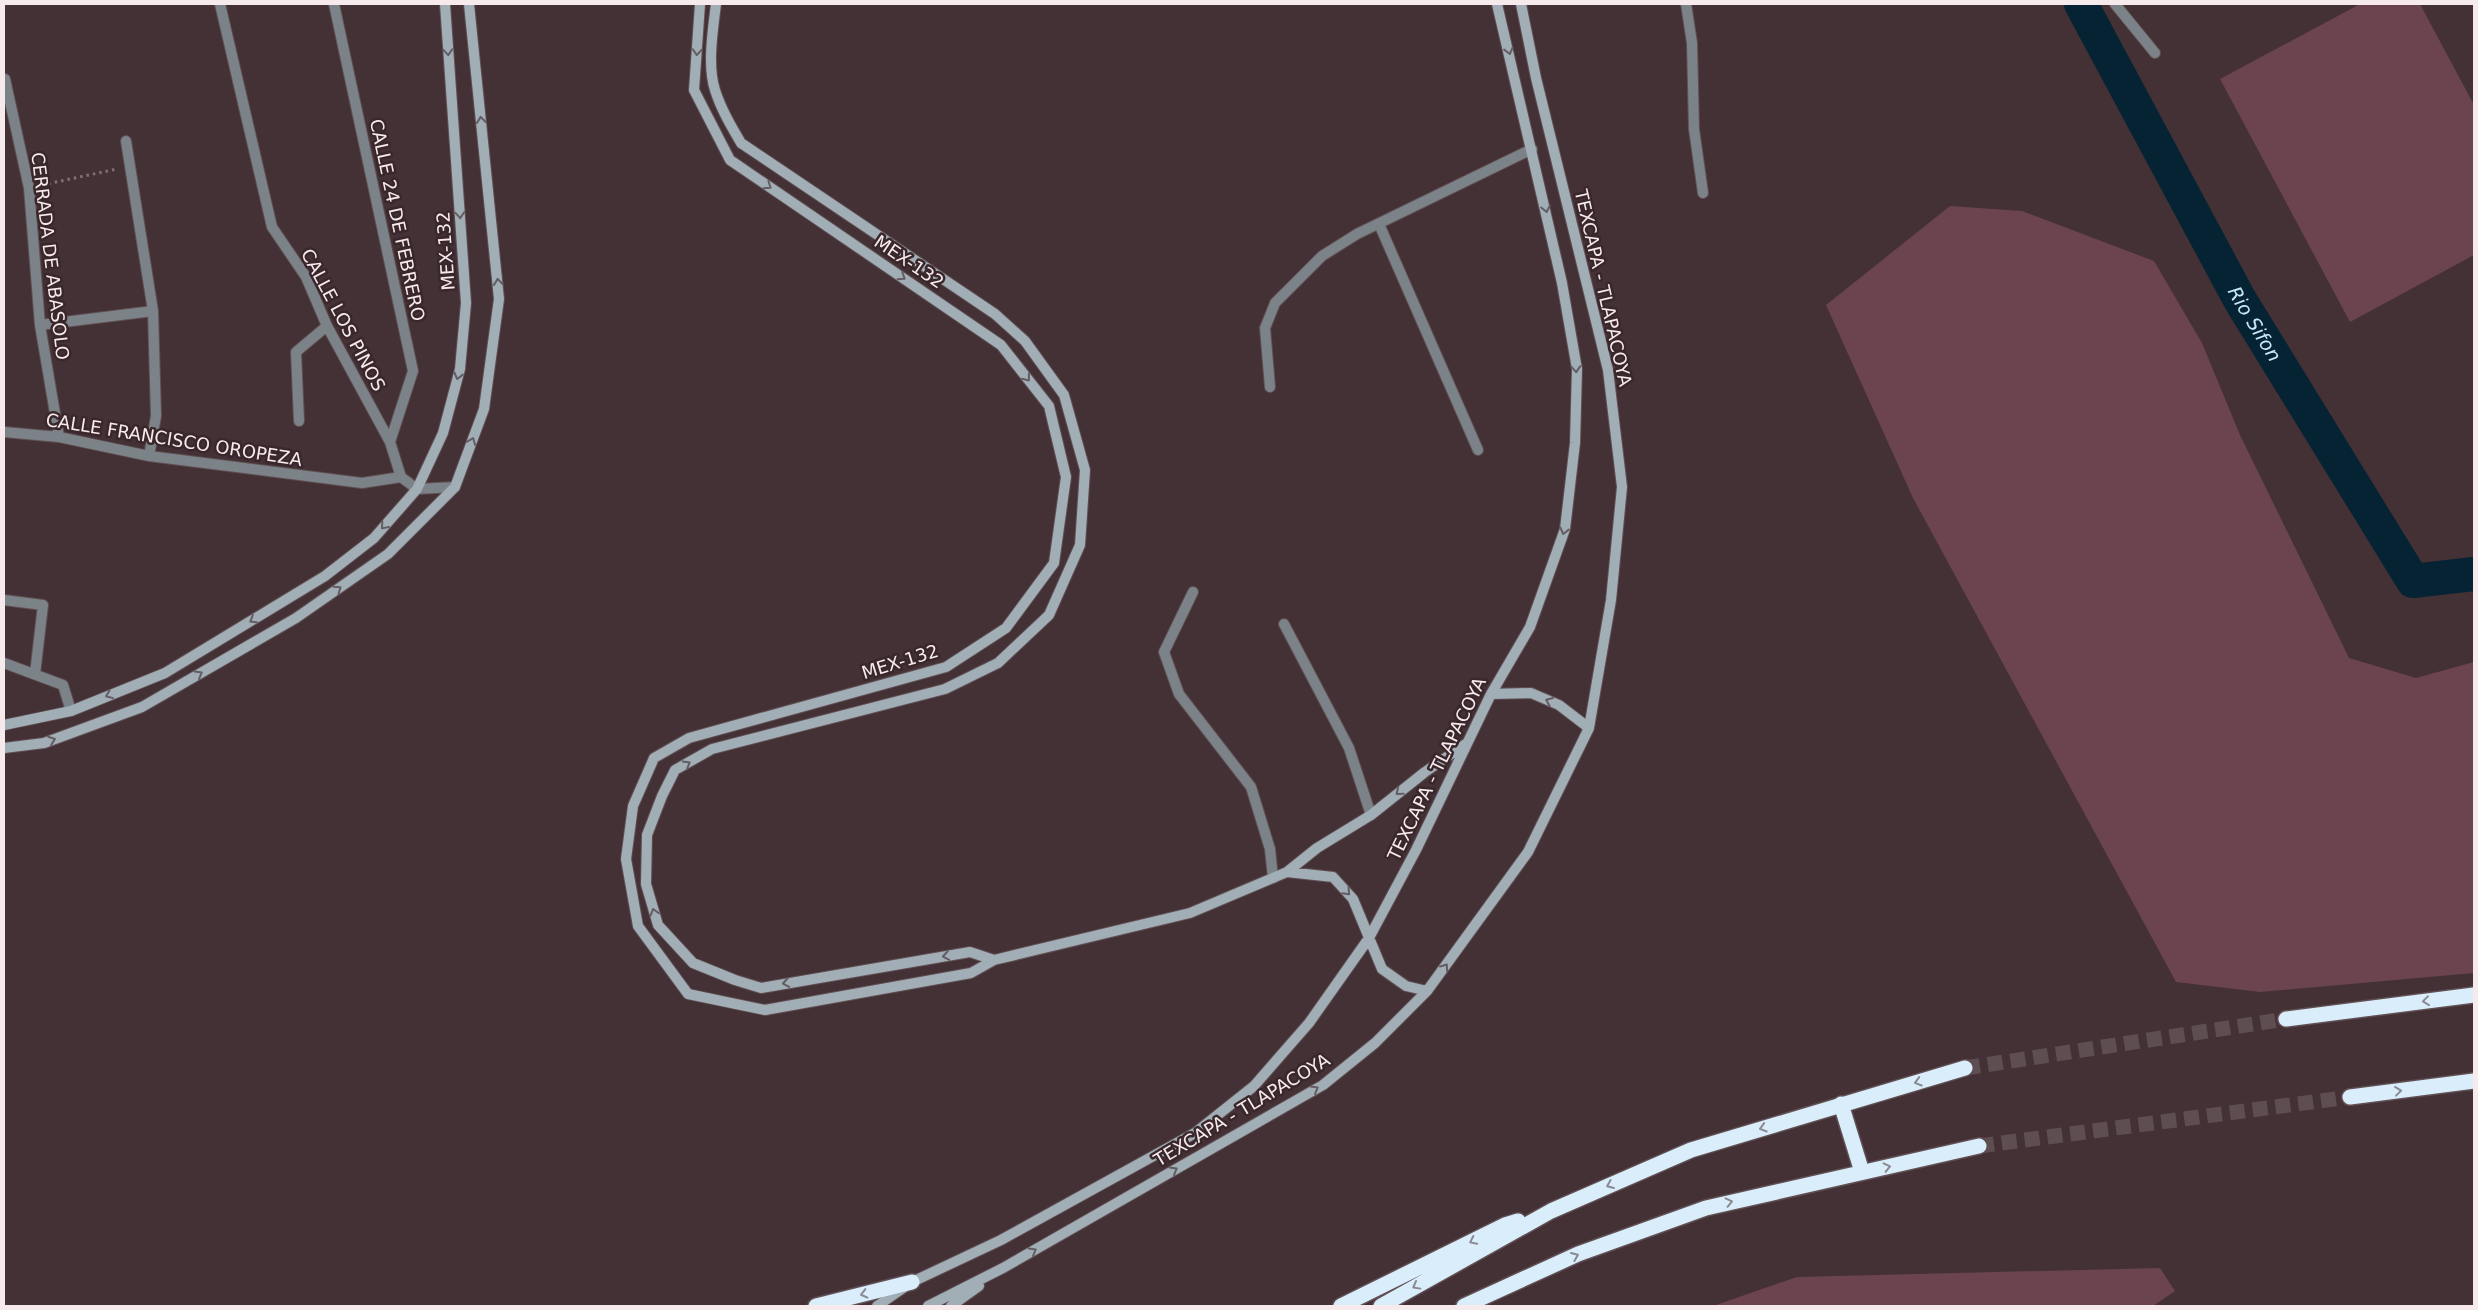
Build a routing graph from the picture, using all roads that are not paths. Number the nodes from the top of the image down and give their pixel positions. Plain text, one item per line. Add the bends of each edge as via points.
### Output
1 (220, 4) edge
2 (334, 4) edge
3 (445, 4) edge
4 (469, 4) edge
5 (700, 4) edge
6 (716, 4) edge
7 (1498, 4) edge
8 (1521, 4) edge
9 (1686, 4) edge
10 (2116, 4) edge
11 (2155, 53) dead end
12 (5, 79) dead end
13 (126, 141) dead end
14 (1532, 149) junction
15 (1702, 192) dead end
16 (1379, 224) junction
17 (153, 311) junction
18 (40, 325) junction
19 (327, 326) junction
20 (1270, 387) dead end
21 (300, 421) dead end
22 (4, 432) edge
23 (59, 437) junction
24 (390, 442) junction
25 (1478, 450) dead end
26 (149, 456) junction
27 (401, 477) junction
28 (455, 487) junction
29 (417, 489) junction
30 (1193, 592) dead end
31 (4, 600) edge
32 (1284, 624) dead end
33 (4, 663) edge
34 (35, 674) junction
35 (1491, 694) junction
36 (71, 711) junction
37 (4, 725) edge
38 (1589, 728) junction
39 (1467, 743) junction
40 (4, 748) edge
41 (1372, 815) junction
42 (1287, 872) junction
43 (1273, 878) junction
44 (1368, 938) junction
45 (994, 960) junction
46 (1427, 991) junction
47 (2474, 995) edge
48 (2286, 1019) tunnel mouth
49 (1965, 1068) tunnel mouth
50 (2474, 1081) edge
51 (2350, 1097) tunnel mouth
52 (1841, 1104) junction
53 (1979, 1146) tunnel mouth
54 (1862, 1172) junction
55 (1551, 1211) junction
56 (1003, 1268) junction
57 (1531, 1275) junction
58 (912, 1282) junction
59 (816, 1306) edge
60 (877, 1306) edge
61 (928, 1306) edge
62 (952, 1306) edge
63 (1341, 1306) edge
64 (1381, 1306) edge
65 (1464, 1306) edge
66 (1490, 1306) edge

1 - 19 street, CALLE LOS PINOS via 272,227 306,277
2 - 24 street, CALLE 24 DE FEBRERO via 413,371
3 -> 29 main road, MEX-132 via 466,303 460,369 443,433
28 -> 4 main road via 484,409 500,299
5 -> 45 main road, MEX-132 via 694,90 730,160 1002,345 1049,406 1066,477 1054,563 1006,628 946,667 689,738 654,758 633,806 626,859 638,926 688,994 765,1010 971,973
45 -> 6 main road, MEX-132 via 970,952 761,988 693,963 658,925 646,884 647,835 675,770 712,749 945,689 998,663 1049,615 1080,545 1085,470 1064,395 1025,341 995,314 741,143 714,88 712,49
7 -> 14 main road, TEXCAPA - TLAPACOYA
8 - 38 main road, TEXCAPA - TLAPACOYA via 1536,78 1608,370 1622,487 1611,600
9 - 15 street via 1692,43 1694,129
10 - 11 street
12 - 18 street, CERRADA DE ABASOLO via 29,188
13 - 17 street
14 - 16 street
14 -> 35 main road, TEXCAPA - TLAPACOYA via 1577,369 1575,443 1565,529 1530,627
16 - 20 street via 1322,256 1275,303 1265,328
16 - 25 street
17 - 18 street
17 - 26 street via 156,416
18 - 23 street, CERRADA DE ABASOLO
19 - 21 street via 296,352
19 - 24 street, CALLE LOS PINOS
22 - 23 street, CALLE FRANCISCO OROPEZA
23 - 26 street, CALLE FRANCISCO OROPEZA
24 - 27 street, CALLE LOS PINOS
26 - 27 street, CALLE FRANCISCO OROPEZA via 362,484
27 - 29 street
28 - 29 street
40 -> 28 main road via 44,743 142,707 296,618 388,554
29 -> 36 main road, MEX-132 via 374,538 325,576 165,673
30 - 43 street via 1164,652 1180,694 1251,787 1270,849
31 - 34 street via 43,605
32 - 41 street via 1348,748
33 - 34 street
34 - 36 street via 63,685
38 -> 35 main road via 1558,705 1531,693
35 - 39 main road, TEXCAPA - TLAPACOYA
36 - 37 main road, MEX-132
46 -> 38 main road, TEXCAPA - TLAPACOYA via 1528,852
39 -> 41 main road, MEX-132
39 - 44 main road, TEXCAPA - TLAPACOYA via 1416,850
41 - 42 main road, MEX-132 via 1317,848
42 - 43 main road, MEX-132
42 -> 44 main road via 1333,878 1353,900
43 - 45 main road, MEX-132 via 1190,913
44 - 46 main road via 1382,969 1406,986
44 - 58 main road, TEXCAPA - TLAPACOYA via 1309,1023 1260,1079 1195,1133 1001,1240
56 -> 46 main road, TEXCAPA - TLAPACOYA via 1323,1085 1376,1043
47 -> 48 highway
49 -> 52 highway
51 -> 50 highway
52 - 54 highway
52 -> 55 highway via 1691,1150
54 -> 53 highway
57 -> 54 highway via 1578,1254 1706,1208
55 -> 63 highway via 1505,1225
55 -> 64 highway
56 - 61 main road, TEXCAPA - TLAPACOYA
56 - 62 main road
57 - 65 highway
57 - 66 highway
58 -> 59 highway
58 - 60 main road, TEXCAPA - TLAPACOYA

